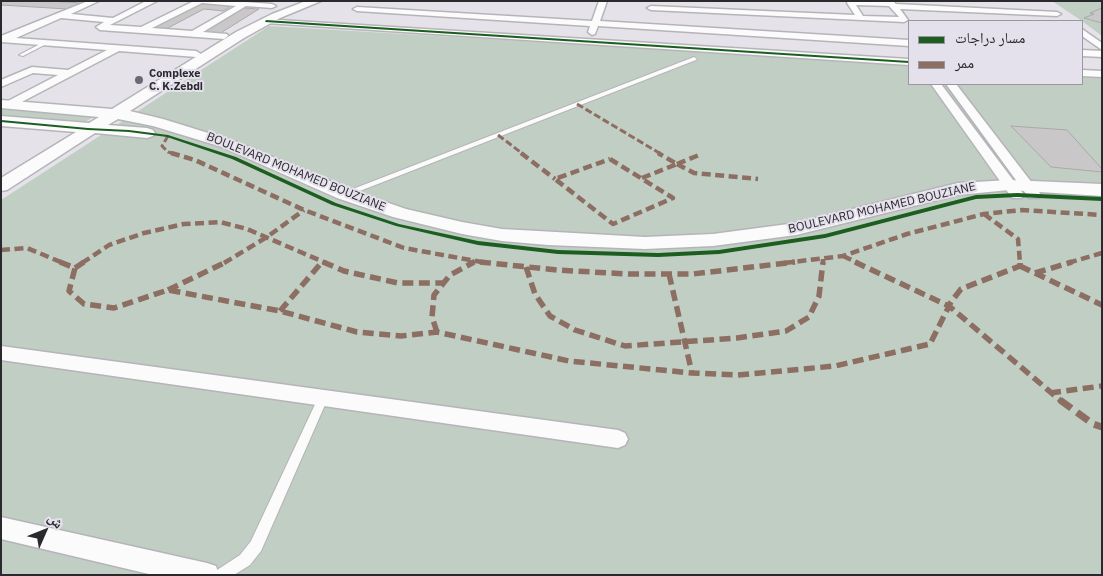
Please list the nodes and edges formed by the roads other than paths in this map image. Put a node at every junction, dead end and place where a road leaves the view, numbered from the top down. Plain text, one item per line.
1 (95, 1) edge
2 (153, 1) edge
3 (201, 1) edge
4 (316, 1) edge
5 (367, 1) edge
6 (602, 1) edge
7 (708, 1) edge
8 (222, 2) edge
9 (247, 3) edge
10 (276, 3) edge
11 (891, 4) edge
12 (685, 5) edge
13 (1045, 6) dead end
14 (651, 8) dead end
15 (357, 9) junction
16 (977, 10) junction
17 (708, 11) junction
18 (497, 13) junction
19 (1057, 14) junction
20 (60, 16) junction
21 (112, 20) junction
22 (988, 20) edge
23 (1065, 20) edge
24 (266, 21) junction
25 (595, 22) junction
26 (335, 25) junction
27 (686, 28) junction
28 (710, 29) junction
29 (868, 29) junction
30 (139, 31) junction
31 (1083, 33) edge
32 (192, 34) junction
33 (481, 35) junction
34 (224, 36) junction
35 (2, 40) edge
36 (589, 42) junction
37 (46, 43) junction
38 (908, 43) edge
39 (1102, 47) edge
40 (118, 48) junction
41 (686, 48) junction
42 (712, 49) junction
43 (1083, 53) edge
44 (196, 54) junction
45 (1102, 54) edge
46 (20, 55) dead end
47 (694, 60) dead end
48 (881, 60) junction
49 (896, 61) junction
50 (908, 62) edge
51 (1083, 73) edge
52 (69, 74) junction
53 (1102, 74) edge
54 (1, 84) edge
55 (937, 85) edge
56 (952, 85) edge
57 (6, 104) edge
58 (106, 113) junction
59 (958, 114) junction
60 (974, 114) junction
61 (1, 121) edge
62 (82, 129) junction
63 (1, 171) edge
64 (1, 186) edge
65 (1022, 190) junction
66 (1102, 190) edge
67 (344, 194) junction
68 (1102, 199) edge
69 (1, 353) edge
70 (323, 398) junction
71 (618, 438) dead end
72 (1, 528) edge
73 (207, 575) edge
74 (222, 575) edge

1 - 20 street
2 - 21 street
3 - 8 street
3 - 30 street
4 - 24 street
5 - 15 street
6 - 25 street
7 - 17 street
8 - 9 street
9 - 10 street
9 - 32 street
10 - 34 street
11 - 16 street
11 - 29 street
11 - 29 street
12 - 14 street
12 - 17 street
12 - 27 street
13 - 19 street
15 - 18 street
15 - 26 street
16 - 19 street
16 - 22 street
17 - 28 street
17 - 29 street
18 - 25 street
18 - 33 street
19 - 23 street
20 - 21 street
20 - 35 street
21 - 30 street
24 - 26 street
24 - 58 street
25 - 27 street
25 - 36 street
26 - 33 street
27 - 28 street
27 - 41 street
28 - 29 street
28 - 42 street
29 - 38 street
29 - 48 street
29 - 49 street
30 - 32 street
31 - 39 street
32 - 34 street
33 - 36 street
34 - 44 street
35 - 37 street
36 - 41 street
37 - 40 street
37 - 46 lane
40 - 44 street
40 - 52 street
41 - 42 street
42 - 48 street
43 - 45 street
44 - 58 street
47 - 67 lane
48 - 49 street
49 - 50 street
51 - 53 street
52 - 54 street
52 - 57 street
55 - 59 street
56 - 60 street
57 - 58 street, BOULEVARD MOHAMED BOUZIANE
58 - 62 street
58 - 67 street, BOULEVARD MOHAMED BOUZIANE
59 - 60 street
59 - 65 street
60 - 65 street
61 - 62 street, BOULEVARD MOHAMED BOUZIANE
62 - 63 street
62 - 64 street
62 - 65 street, BOULEVARD MOHAMED BOUZIANE
65 - 66 street, BOULEVARD MOHAMED BOUZIANE
65 - 67 street, BOULEVARD MOHAMED BOUZIANE
65 - 68 street, BOULEVARD MOHAMED BOUZIANE
69 - 70 street
70 - 71 street
70 - 74 lane
72 - 73 street

